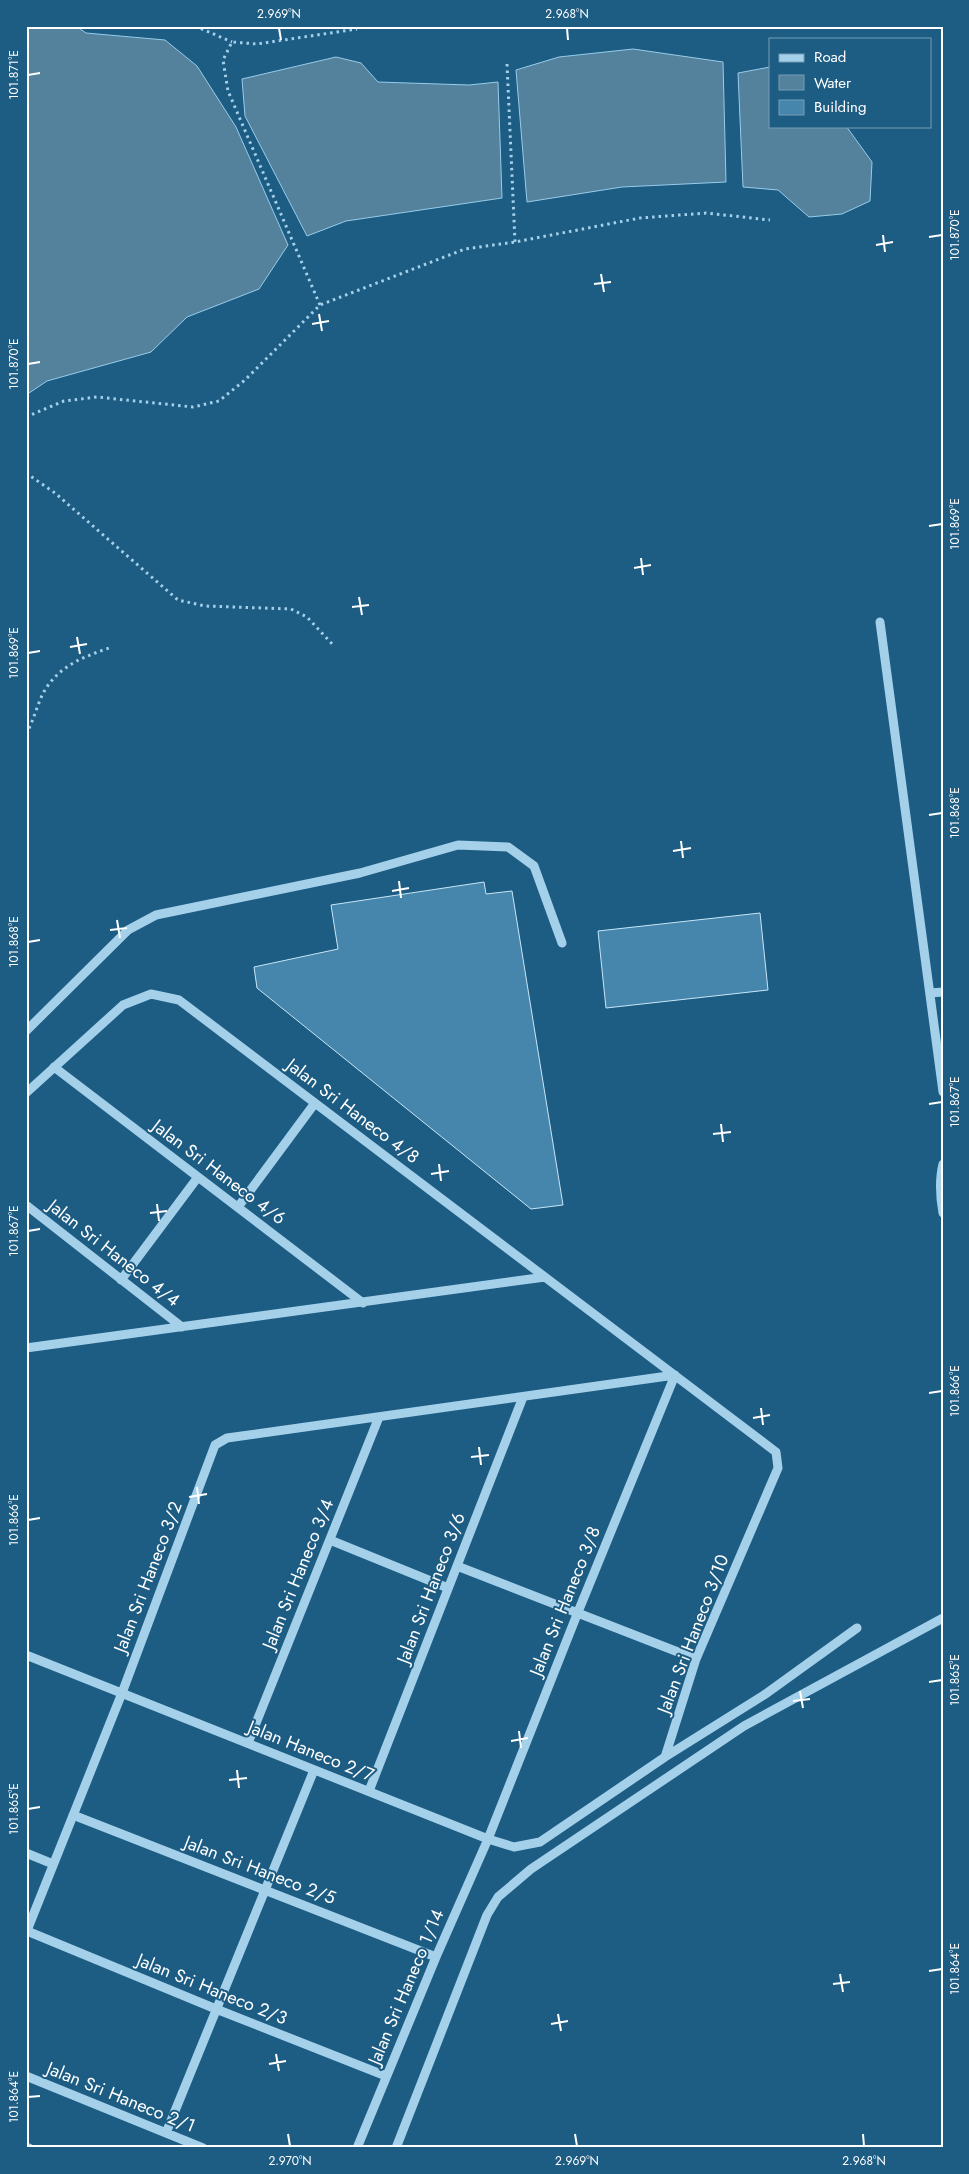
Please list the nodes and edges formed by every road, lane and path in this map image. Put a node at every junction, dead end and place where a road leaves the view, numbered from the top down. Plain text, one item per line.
1 (195, 26) edge
2 (357, 29) dead end
3 (232, 42) junction
4 (507, 64) dead end
5 (770, 220) dead end
6 (515, 242) junction
7 (320, 305) junction
8 (26, 417) edge
9 (26, 473) edge
10 (880, 622) dead end
11 (334, 646) dead end
12 (109, 648) dead end
13 (26, 734) edge
14 (562, 943) dead end
15 (943, 992) edge
16 (930, 993) junction
17 (26, 1031) edge
18 (54, 1067) junction
19 (943, 1092) edge
20 (26, 1093) edge
21 (315, 1103) junction
22 (943, 1164) edge
23 (198, 1177) junction
24 (26, 1205) edge
25 (238, 1207) junction
26 (943, 1213) edge
27 (545, 1277) junction
28 (121, 1280) junction
29 (363, 1302) junction
30 (182, 1327) junction
31 (26, 1348) edge
32 (675, 1375) junction
33 (523, 1397) junction
34 (379, 1417) junction
35 (330, 1540) junction
36 (457, 1566) junction
37 (448, 1588) junction
38 (578, 1612) junction
39 (943, 1618) edge
40 (857, 1628) dead end
41 (26, 1655) edge
42 (696, 1659) junction
43 (122, 1693) junction
44 (248, 1743) junction
45 (665, 1757) junction
46 (314, 1770) junction
47 (369, 1791) junction
48 (73, 1815) junction
49 (488, 1839) junction
50 (26, 1853) edge
51 (53, 1864) junction
52 (266, 1890) junction
53 (27, 1932) edge
54 (436, 1957) junction
55 (216, 2009) junction
56 (26, 2076) edge
57 (386, 2076) junction
58 (166, 2133) junction
59 (203, 2148) edge
60 (357, 2148) edge
61 (396, 2148) edge

1 - 3 path
2 - 3 path
3 - 7 path
4 - 6 path
5 - 6 path
6 - 7 path
7 - 8 path
9 - 11 path
10 - 16 street
12 - 13 path
14 - 17 street
15 - 16 street
16 - 19 street
18 - 20 street
18 - 21 street, Jalan Sri Haneco 4/8
18 - 23 street, Jalan Sri Haneco 4/6
21 - 25 street
21 - 27 street, Jalan Sri Haneco 4/8
22 - 26 street
23 - 25 street, Jalan Sri Haneco 4/6
23 - 28 street
24 - 28 street, Jalan Sri Haneco 4/4
25 - 29 street, Jalan Sri Haneco 4/6
27 - 29 street
27 - 32 street, Jalan Sri Haneco 4/8
28 - 30 street, Jalan Sri Haneco 4/4
29 - 30 street
30 - 31 street
32 - 33 street
32 - 38 street, Jalan Sri Haneco 3/8
32 - 42 street, Jalan Sri Haneco 3/10
33 - 34 street
33 - 36 street, Jalan Sri Haneco 3/6
34 - 35 street, Jalan Sri Haneco 3/4
34 - 43 street, Jalan Sri Haneco 3/2
35 - 37 street
35 - 44 street, Jalan Sri Haneco 3/4
36 - 37 street, Jalan Sri Haneco 3/6
36 - 38 street
37 - 47 street, Jalan Sri Haneco 3/6
38 - 42 street
38 - 49 street, Jalan Sri Haneco 3/8
39 - 61 street
40 - 45 street
41 - 43 street, Jalan Haneco 2/7
42 - 45 street, Jalan Sri Haneco 3/10
43 - 44 street, Jalan Haneco 2/7
43 - 48 street, Jalan Sri Haneco 3/2
44 - 46 street, Jalan Haneco 2/7
45 - 49 street
46 - 47 street, Jalan Haneco 2/7
46 - 52 street
47 - 49 street, Jalan Haneco 2/7
48 - 51 street, Jalan Sri Haneco 3/2
48 - 52 street, Jalan Sri Haneco 2/5
49 - 54 street, Jalan Sri Haneco 1/14
50 - 51 street
51 - 53 street, Jalan Sri Haneco 3/2
52 - 54 street, Jalan Sri Haneco 2/5
52 - 55 street
53 - 55 street, Jalan Sri Haneco 2/3
54 - 57 street, Jalan Sri Haneco 1/14
55 - 57 street, Jalan Sri Haneco 2/3
55 - 58 street
56 - 58 street, Jalan Sri Haneco 2/1
57 - 60 street, Jalan Sri Haneco 1/14
58 - 59 street, Jalan Sri Haneco 2/1

